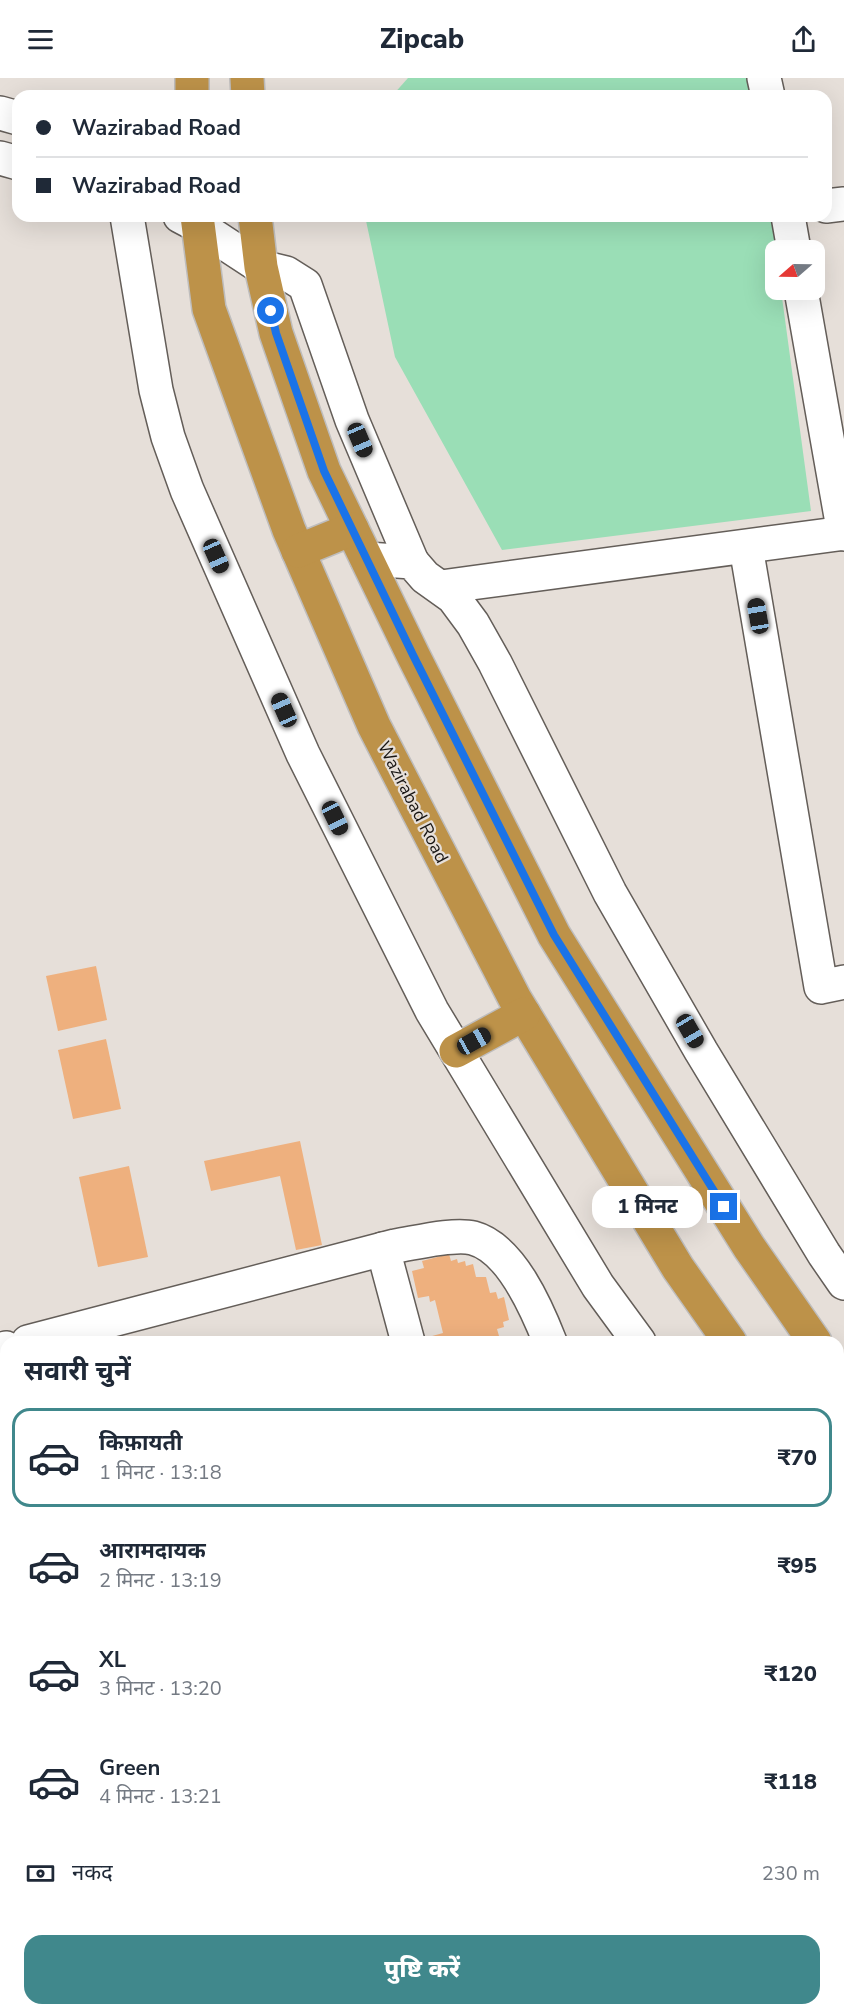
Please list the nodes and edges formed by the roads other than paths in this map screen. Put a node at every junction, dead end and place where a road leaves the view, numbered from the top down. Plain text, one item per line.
1 (127, 222) edge
2 (193, 222) edge
3 (196, 222) edge
4 (256, 222) edge
5 (789, 222) edge
6 (792, 240) edge
7 (261, 267) junction
8 (803, 300) edge
9 (352, 529) junction
10 (844, 534) edge
11 (746, 547) junction
12 (298, 551) junction
13 (367, 559) junction
14 (412, 562) junction
15 (441, 587) junction
16 (844, 982) edge
17 (524, 1014) junction
18 (456, 1051) junction
19 (382, 1249) junction
20 (844, 1283) edge
21 (138, 1328) edge
22 (75, 1336) edge
23 (406, 1336) edge
24 (548, 1336) edge
25 (635, 1336) edge
26 (726, 1336) edge
27 (811, 1336) edge

1 - 18 street
2 - 12 highway, Wazirabad Road
3 - 7 street
4 - 7 highway
5 - 6 street
7 - 9 highway
7 - 14 street
8 - 10 street
9 - 12 highway
9 - 13 highway
10 - 11 street
11 - 15 street
11 - 16 street
12 - 17 highway, Wazirabad Road
13 - 14 street
13 - 27 highway
14 - 15 street
15 - 20 street
17 - 18 highway
17 - 26 highway, Wazirabad Road
18 - 25 street
19 - 21 street
19 - 23 street
19 - 24 street
21 - 22 street

